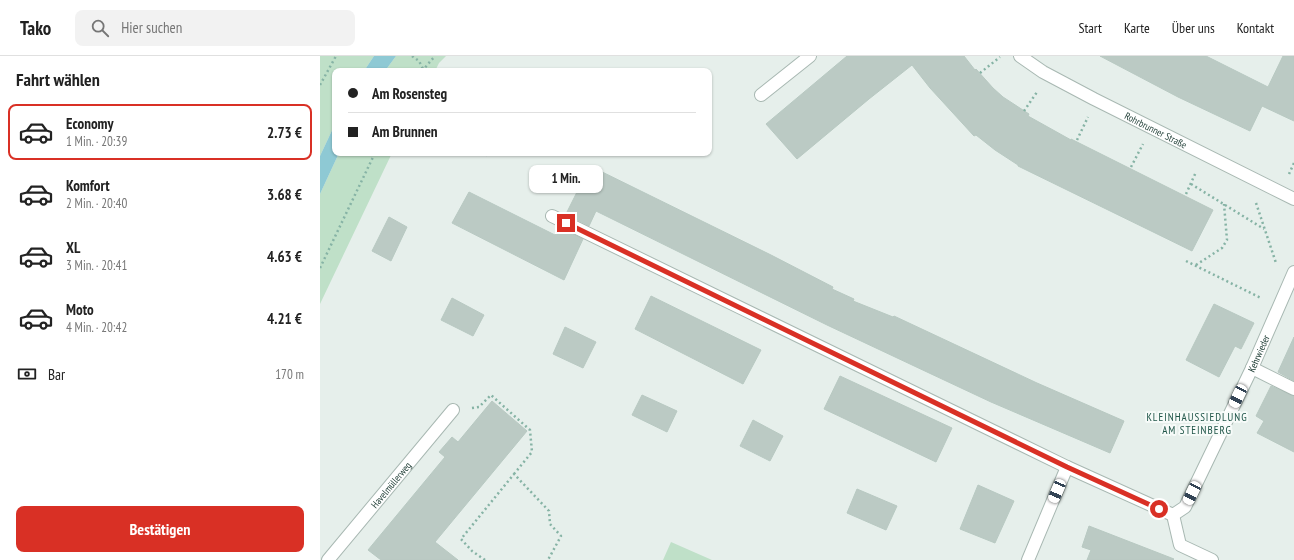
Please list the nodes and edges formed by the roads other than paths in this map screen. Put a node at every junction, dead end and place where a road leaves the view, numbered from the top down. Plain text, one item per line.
1 (810, 56) edge
2 (1020, 56) edge
3 (761, 94) dead end
4 (1294, 199) edge
5 (552, 216) dead end
6 (1294, 272) edge
7 (1252, 368) junction
8 (1294, 388) edge
9 (453, 410) road end
10 (1067, 467) junction
11 (1173, 516) junction
12 (328, 560) edge
13 (1028, 560) edge
14 (1212, 560) edge

1 - 3 street
2 - 4 street, Rohrbrunner Straße
5 - 10 street
6 - 7 street, Kehrwieder
7 - 8 street
7 - 11 street, Kehrwieder
9 - 12 street, Havelmüllerweg
10 - 11 street
10 - 13 street
11 - 14 street

